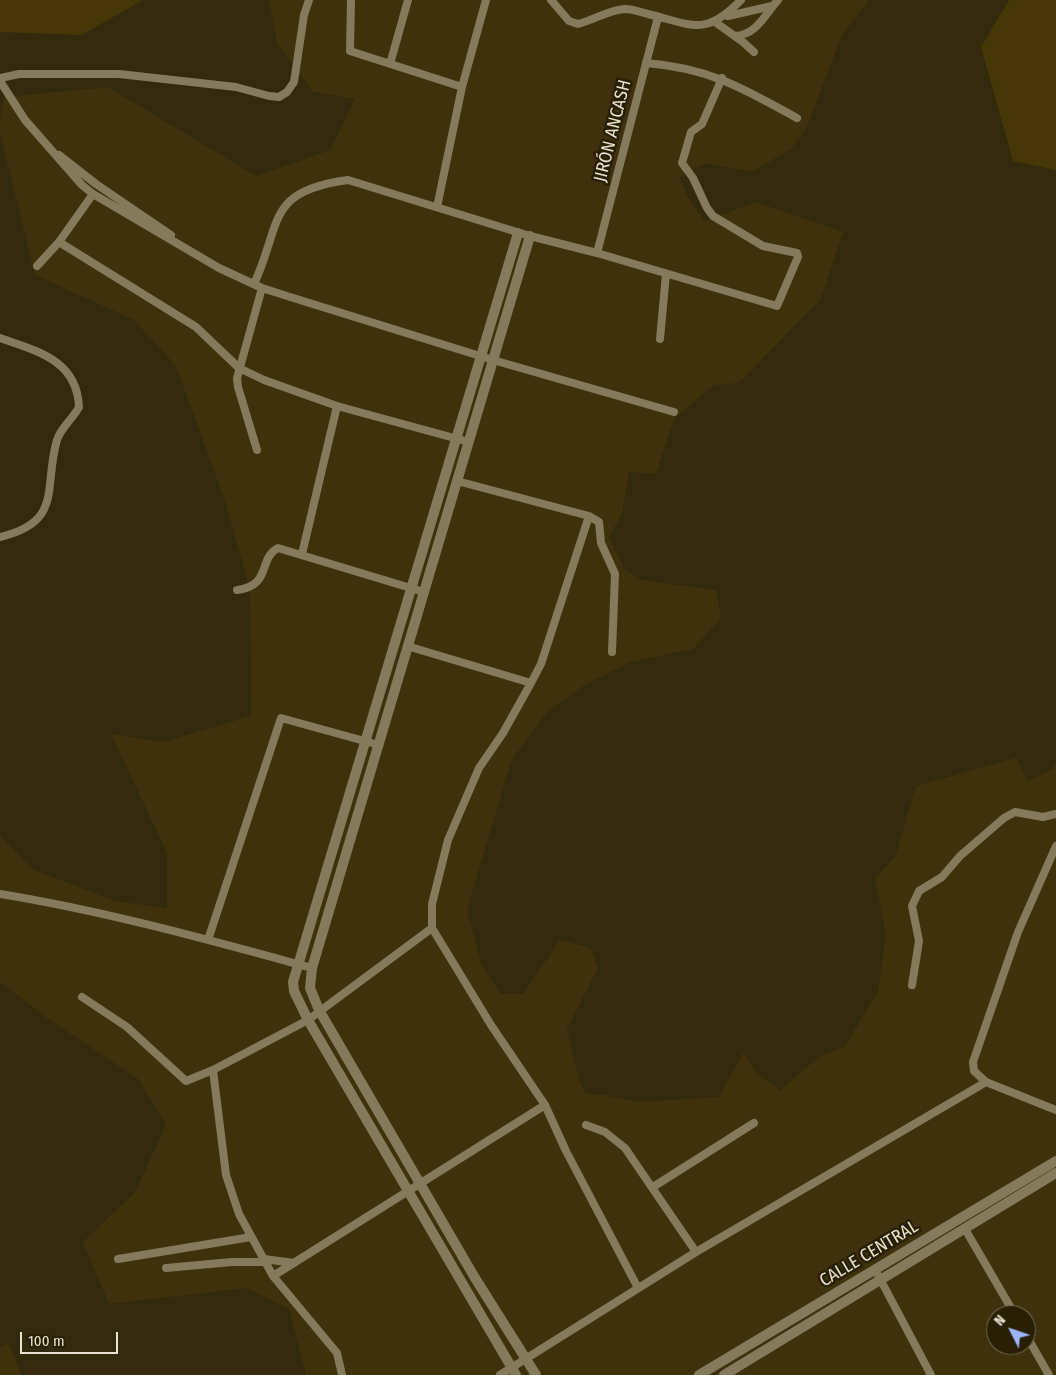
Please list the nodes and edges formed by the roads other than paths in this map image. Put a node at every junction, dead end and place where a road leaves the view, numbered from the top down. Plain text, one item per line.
1 (309, 0) edge
2 (351, 0) edge
3 (408, 0) edge
4 (486, 0) edge
5 (552, 0) edge
6 (741, 0) edge
7 (778, 0) edge
8 (772, 6) junction
9 (658, 17) junction
10 (719, 20) junction
11 (735, 36) junction
12 (754, 52) dead end
13 (646, 62) junction
14 (390, 64) junction
15 (722, 78) junction
16 (0, 79) edge
17 (462, 87) junction
18 (796, 118) dead end
19 (49, 148) junction
20 (93, 194) junction
21 (437, 207) junction
22 (518, 233) junction
23 (530, 236) junction
24 (59, 242) junction
25 (597, 253) junction
26 (203, 259) junction
27 (37, 266) dead end
28 (666, 274) junction
29 (258, 286) junction
30 (0, 338) edge
31 (660, 339) dead end
32 (481, 356) junction
33 (493, 360) junction
34 (239, 368) junction
35 (337, 406) junction
36 (674, 412) dead end
37 (457, 438) junction
38 (469, 442) junction
39 (256, 450) dead end
40 (457, 482) junction
41 (589, 516) junction
42 (0, 537) edge
43 (302, 554) junction
44 (411, 588) junction
45 (237, 590) dead end
46 (424, 592) junction
47 (407, 646) junction
48 (612, 652) dead end
49 (531, 682) junction
50 (366, 742) junction
51 (379, 745) junction
52 (1056, 814) edge
53 (1056, 846) edge
54 (0, 894) edge
55 (432, 928) junction
56 (208, 940) junction
57 (299, 964) junction
58 (312, 968) junction
59 (912, 984) dead end
60 (82, 997) dead end
61 (319, 1010) junction
62 (308, 1020) junction
63 (213, 1070) junction
64 (986, 1082) junction
65 (545, 1105) junction
66 (1056, 1110) edge
67 (754, 1123) dead end
68 (586, 1126) dead end
69 (1056, 1161) edge
70 (1056, 1173) edge
71 (419, 1184) junction
72 (653, 1187) junction
73 (409, 1191) junction
74 (965, 1229) junction
75 (252, 1237) junction
76 (696, 1252) junction
77 (118, 1259) dead end
78 (264, 1261) junction
79 (294, 1263) junction
80 (166, 1268) dead end
81 (875, 1269) junction
82 (273, 1276) junction
83 (881, 1281) junction
84 (638, 1288) junction
85 (1009, 1305) edge
86 (1036, 1352) edge
87 (527, 1360) junction
88 (514, 1372) edge
89 (928, 1374) edge
90 (342, 1375) edge
91 (500, 1375) edge
92 (536, 1375) edge
93 (699, 1375) edge
94 (724, 1375) edge
95 (1049, 1375) edge

1 - 16 street
2 - 14 street
3 - 14 street
4 - 17 street
5 - 9 street
6 - 10 street
7 - 8 street
8 - 10 street
8 - 11 street
9 - 10 street
9 - 13 street, JIRÓN ANCASH
10 - 11 street
11 - 12 street
13 - 15 street
13 - 25 street, JIRÓN ANCASH
14 - 17 street
15 - 18 street
15 - 28 street
16 - 19 street
17 - 21 street
19 - 20 street
19 - 26 street
20 - 24 street
20 - 26 street
21 - 22 street
21 - 29 street
22 - 23 street
22 - 32 street
23 - 25 street
23 - 33 street
24 - 27 street
24 - 34 street
25 - 28 street
26 - 29 street
28 - 31 street
29 - 32 street
29 - 34 street
30 - 42 street
32 - 33 street
32 - 37 street
33 - 36 street
33 - 38 street
34 - 35 street
34 - 39 street
35 - 37 street
35 - 43 street
37 - 38 street
37 - 44 street
38 - 40 street
40 - 41 street
40 - 46 street
41 - 48 street
41 - 49 street
43 - 44 street
43 - 45 street
44 - 46 street
44 - 50 street
46 - 47 street
47 - 49 street
47 - 51 street
49 - 55 street
50 - 51 street
50 - 56 street
50 - 57 street
51 - 58 street
52 - 59 street
53 - 64 street
54 - 56 street
55 - 61 street
55 - 65 street
56 - 57 street
57 - 58 street
57 - 62 street
58 - 61 street
60 - 63 street
61 - 62 street
61 - 71 street
62 - 63 street
62 - 73 street
63 - 75 street
64 - 66 street
64 - 76 street
65 - 71 street
65 - 84 street
67 - 72 street
68 - 72 street
69 - 81 street, CALLE CENTRAL
70 - 74 street, CALLE CENTRAL
71 - 73 street
71 - 87 street
72 - 76 street
73 - 79 street
73 - 88 street
74 - 83 street, CALLE CENTRAL
74 - 85 street
75 - 77 street
75 - 78 street
76 - 84 street
78 - 79 street
78 - 80 street
78 - 82 street
79 - 82 street
81 - 83 street
81 - 93 street, CALLE CENTRAL
82 - 90 street
83 - 89 street
83 - 94 street, CALLE CENTRAL
84 - 87 street
86 - 95 street
87 - 88 street
87 - 92 street
88 - 91 street

